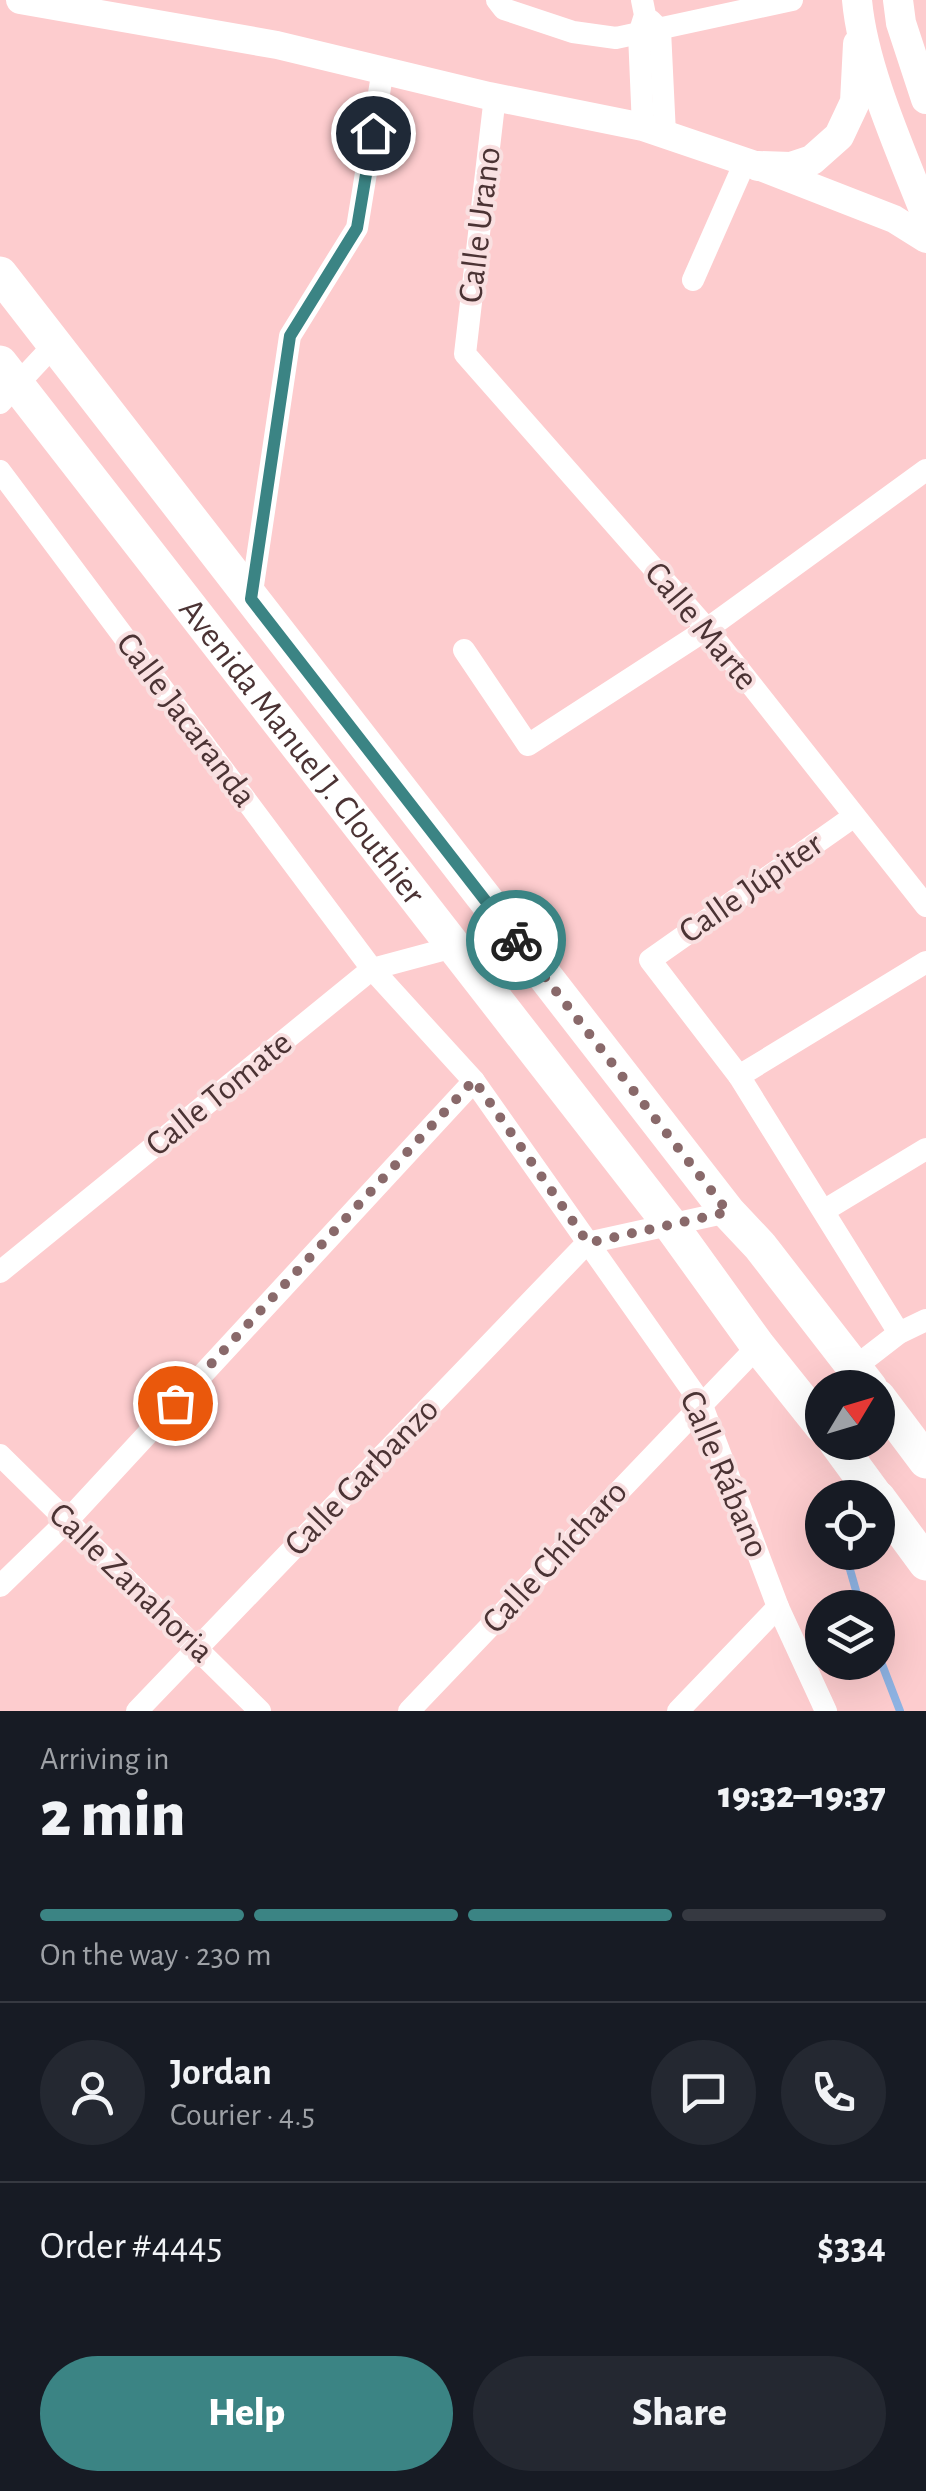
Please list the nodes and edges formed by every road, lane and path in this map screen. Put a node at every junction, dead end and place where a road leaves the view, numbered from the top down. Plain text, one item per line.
1 (20, 0) edge
2 (497, 0) edge
3 (898, 0) edge
4 (792, 1) edge
5 (858, 10) edge
6 (647, 20) edge
7 (396, 73) junction
8 (492, 96) junction
9 (926, 99) edge
10 (654, 131) junction
11 (752, 164) junction
12 (925, 208) edge
13 (894, 219) junction
14 (926, 239) edge
15 (0, 274) edge
16 (693, 280) dead end
17 (54, 345) junction
18 (465, 354) joint
19 (6, 384) edge
20 (926, 470) edge
21 (0, 471) edge
22 (251, 599) junction
23 (708, 629) junction
24 (464, 650) dead end
25 (853, 816) junction
26 (926, 906) edge
27 (454, 946) junction
28 (926, 962) edge
29 (372, 970) junction
30 (739, 1076) junction
31 (474, 1080) junction
32 (926, 1149) edge
33 (825, 1210) junction
34 (728, 1212) junction
35 (670, 1224) junction
36 (588, 1243) junction
37 (0, 1272) edge
38 (926, 1320) edge
39 (899, 1333) junction
40 (758, 1346) junction
41 (857, 1370) edge
42 (869, 1370) edge
43 (701, 1402) junction
44 (805, 1404) edge
45 (895, 1419) edge
46 (0, 1456) edge
47 (848, 1460) edge
48 (926, 1460) edge
49 (863, 1480) edge
50 (66, 1520) junction
51 (895, 1522) edge
52 (926, 1563) edge
53 (0, 1586) edge
54 (778, 1607) junction
55 (198, 1647) junction
56 (137, 1711) edge
57 (260, 1711) edge
58 (409, 1711) edge
59 (678, 1711) edge
60 (826, 1711) edge

1 - 7 street
2 - 6 street
3 - 9 main road
4 - 6 street
5 - 11 main road
5 - 12 main road
6 - 10 street
7 - 8 street
7 - 22 street
8 - 10 street
8 - 18 street, Calle Urano
10 - 11 street
11 - 13 street
11 - 16 street
12 - 13 street
13 - 14 street
15 - 17 main road, Avenida Manuel J. Clouthier
17 - 19 street
17 - 22 main road, Avenida Manuel J. Clouthier
18 - 23 street, Calle Marte
19 - 27 main road, Avenida Manuel J. Clouthier
20 - 23 street
21 - 29 street, Calle Jacaranda
22 - 34 main road, Avenida Manuel J. Clouthier
23 - 24 street
23 - 25 street, Calle Marte
25 - 26 street, Calle Marte
25 - 30 street, Calle Júpiter
27 - 29 street, Calle Tomate
27 - 35 main road, Avenida Manuel J. Clouthier
28 - 30 street
29 - 31 street, Calle Rábano
29 - 37 street, Calle Tomate
30 - 33 street
31 - 36 street, Calle Rábano
31 - 50 street
32 - 33 street
33 - 39 street
34 - 35 street
34 - 41 main road, Avenida Manuel J. Clouthier
35 - 36 street
35 - 40 main road, Avenida Manuel J. Clouthier
36 - 43 street, Calle Rábano
36 - 55 street, Calle Garbanzo
38 - 39 street
39 - 42 street
40 - 43 street, Calle Chícharo
40 - 44 main road, Avenida Manuel J. Clouthier
43 - 54 street, Calle Rábano
43 - 58 street, Calle Chícharo
45 - 48 main road
46 - 50 street, Calle Zanahoria
47 - 49 main road, Avenida Manuel J. Clouthier
50 - 53 street
50 - 55 street, Calle Zanahoria
51 - 52 main road, Avenida Manuel J. Clouthier
54 - 59 street
54 - 60 street, Calle Rábano
55 - 56 street, Calle Garbanzo
55 - 57 street, Calle Zanahoria

